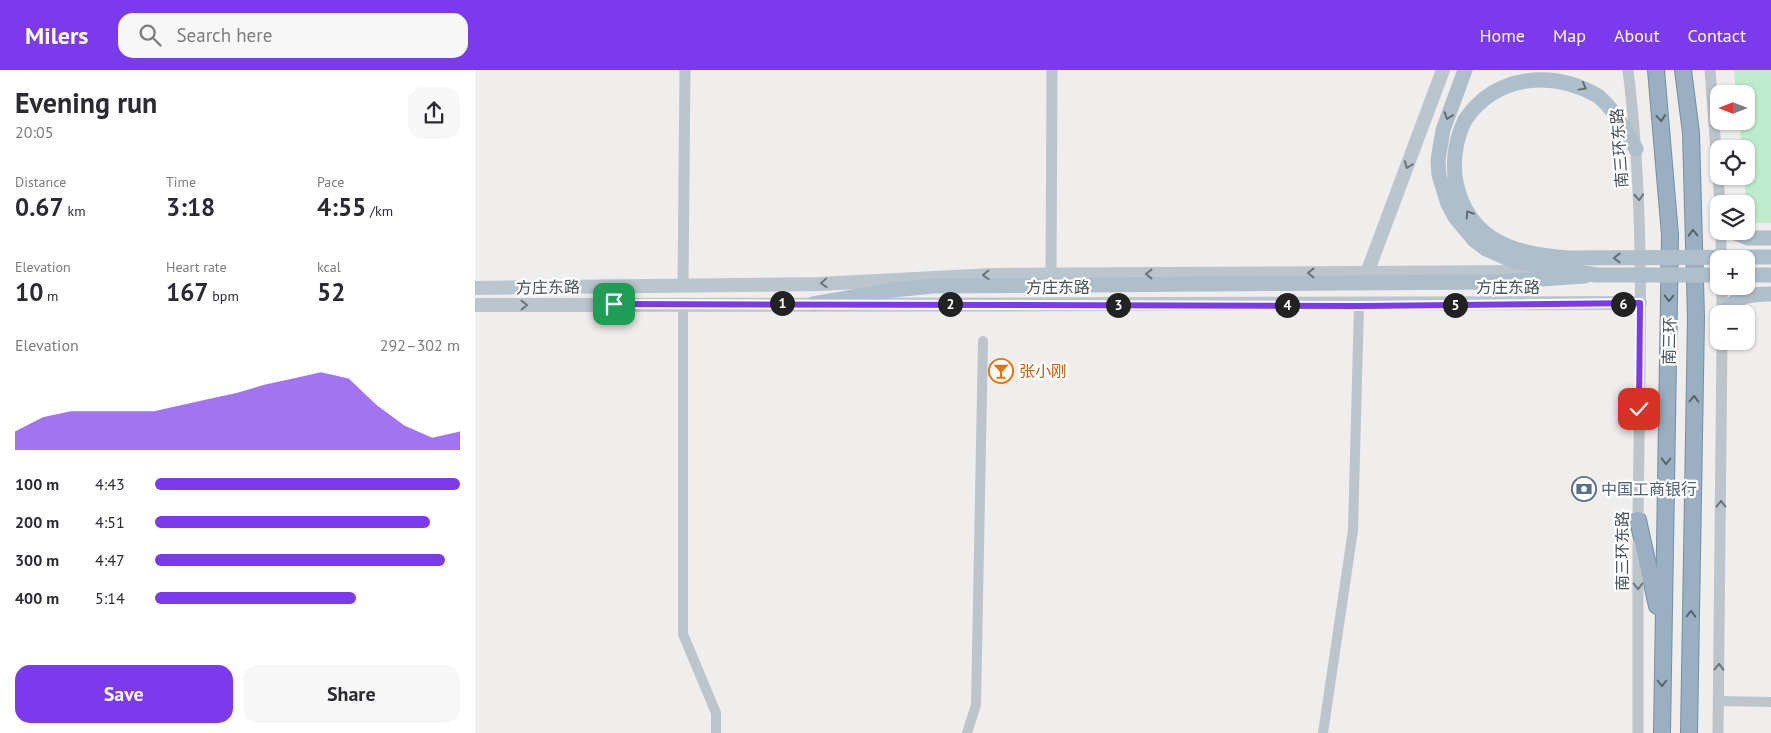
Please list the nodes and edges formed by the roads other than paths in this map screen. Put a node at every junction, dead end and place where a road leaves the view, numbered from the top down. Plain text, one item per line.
1 (685, 70) edge
2 (1052, 70) edge
3 (1443, 70) edge
4 (1465, 70) edge
5 (1628, 70) edge
6 (1656, 70) edge
7 (1683, 70) edge
8 (1694, 70) edge
9 (1710, 70) edge
10 (1691, 133) junction
11 (1636, 149) junction
12 (1719, 195) edge
13 (1755, 238) edge
14 (1771, 238) edge
15 (1771, 257) edge
16 (1367, 272) junction
17 (1640, 272) junction
18 (1051, 274) junction
19 (1596, 275) junction
20 (1710, 275) edge
21 (1755, 275) edge
22 (1771, 275) edge
23 (683, 285) junction
24 (475, 288) edge
25 (1771, 294) edge
26 (683, 303) junction
27 (1640, 303) junction
28 (813, 304) junction
29 (475, 305) edge
30 (1732, 305) edge
31 (1359, 306) junction
32 (983, 341) dead end
33 (1722, 350) edge
34 (1638, 520) junction
35 (1663, 634) junction
36 (1719, 701) junction
37 (1771, 702) edge
38 (716, 733) edge
39 (967, 733) edge
40 (1323, 733) edge
41 (1638, 733) edge
42 (1662, 733) edge
43 (1689, 733) edge
44 (1719, 733) edge

1 - 23 street
2 - 18 street
3 -> 16 main road
4 -> 19 main road, bridge
5 - 11 street, 南三环东路
6 -> 35 highway, 南三环
7 - 10 highway, 南三环
8 - 10 highway
9 - 12 street
43 -> 10 highway, 南三环
15 -> 11 main road, bridge
11 -> 17 street, 南三环东路
13 - 14 main road
16 - 17 main road
16 -> 18 main road
17 - 27 street, 南三环东路
18 -> 23 main road
19 - 20 main road, bridge
19 - 28 main road, bridge
21 - 22 main road
23 - 24 main road
23 - 26 main road
25 - 30 main road
26 - 28 main road, 方庄东路
29 -> 26 main road, 方庄东路
26 - 38 street
27 - 31 main road, 方庄东路
27 - 34 street, 南三环东路
28 - 31 main road, 方庄东路
31 - 40 street
32 - 39 street
36 -> 33 street
34 - 35 highway
34 -> 41 street, 南三环东路
35 -> 42 highway, 南三环
36 - 37 street
36 - 44 street

